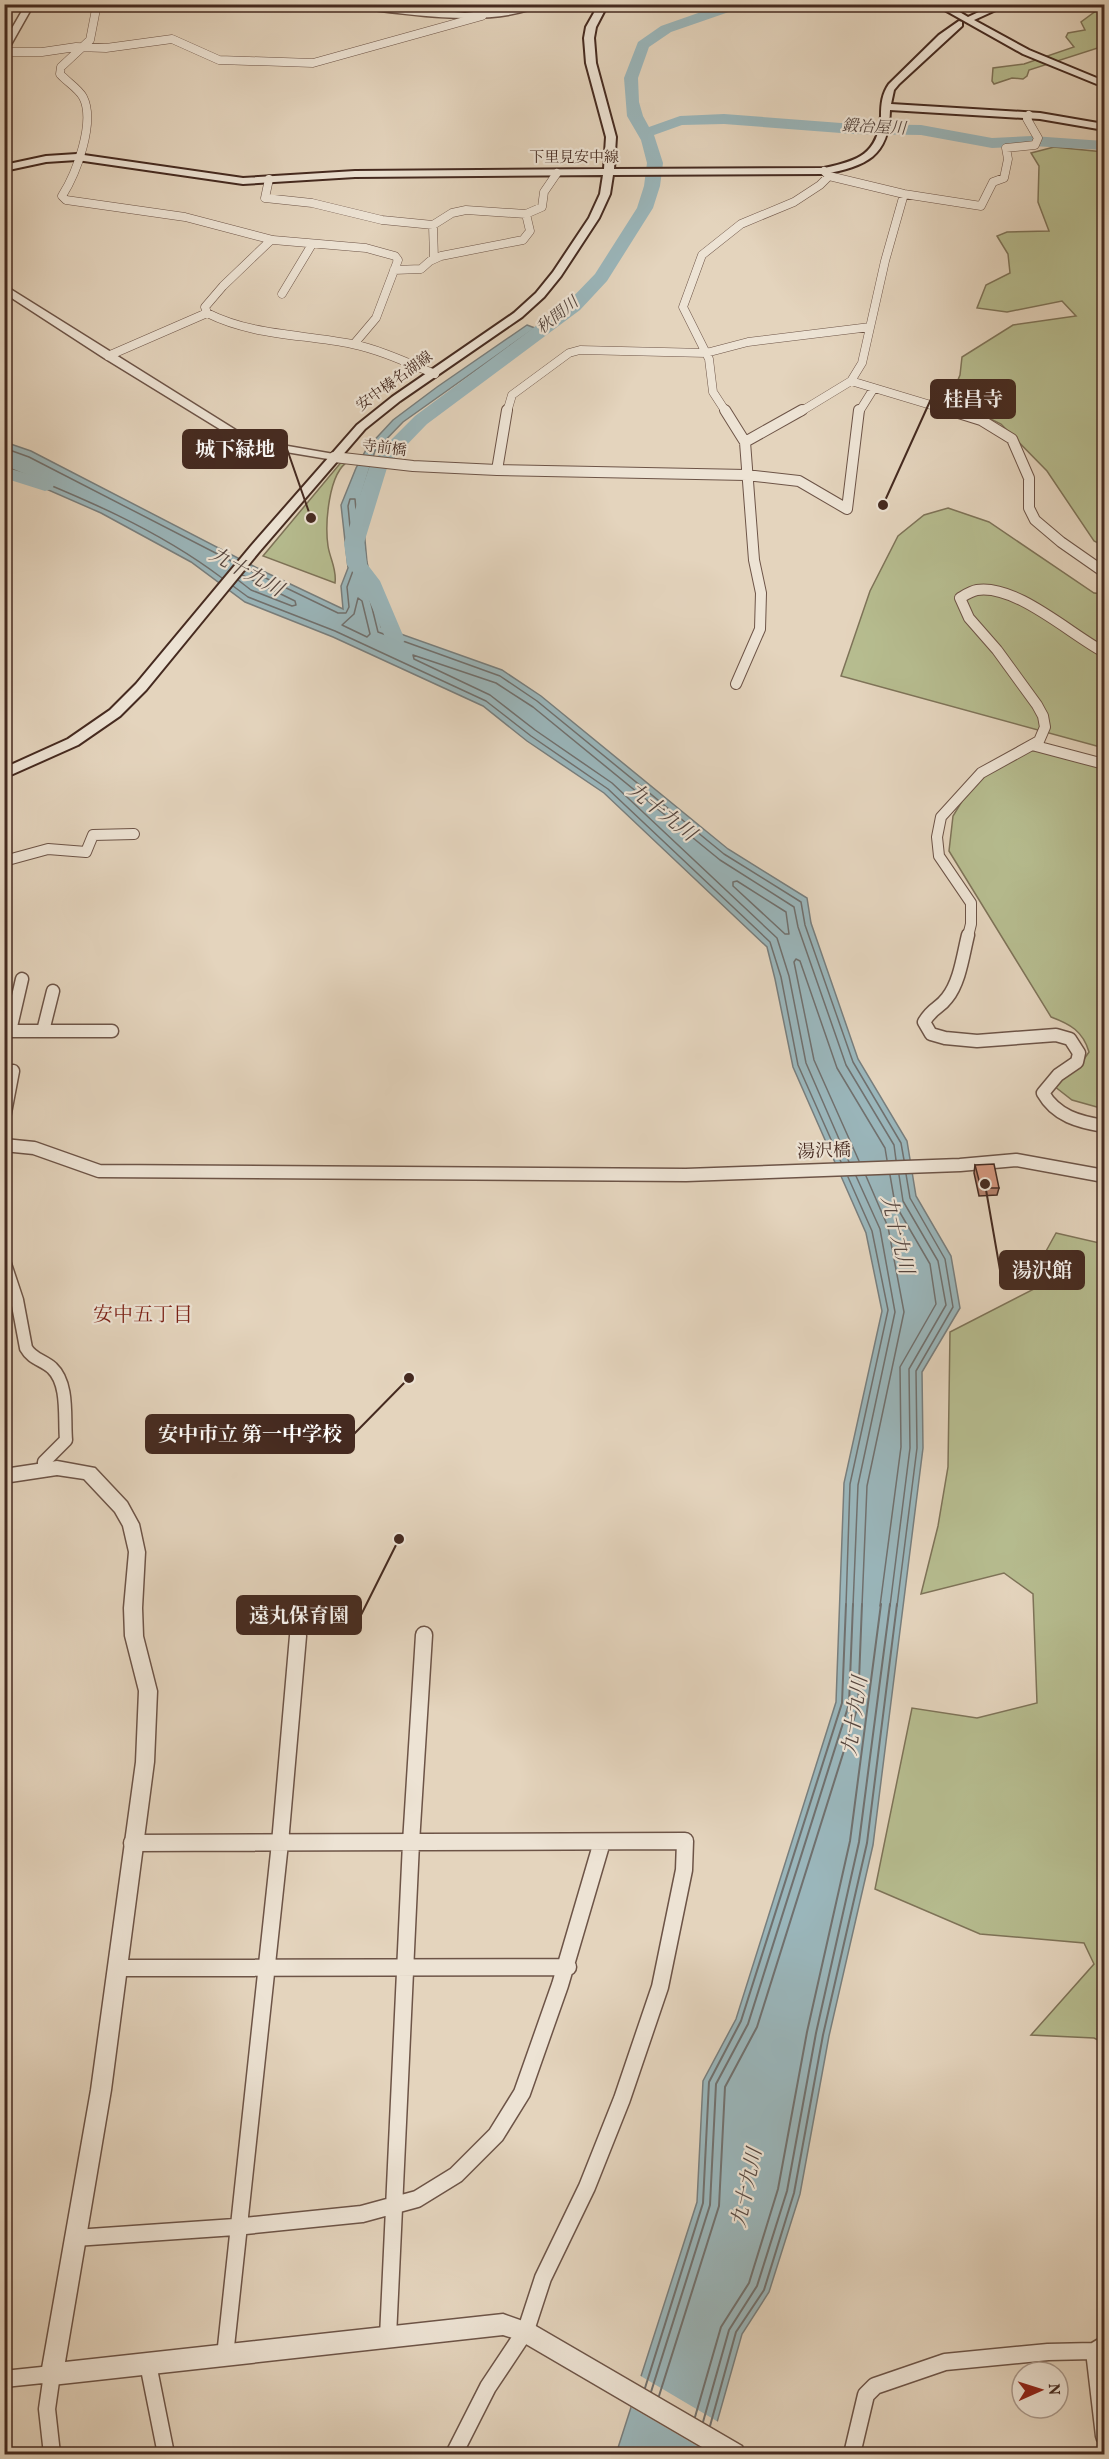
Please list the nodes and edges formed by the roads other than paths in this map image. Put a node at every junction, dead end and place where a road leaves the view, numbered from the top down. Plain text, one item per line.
1 (30, 4) edge
2 (97, 4) edge
3 (340, 4) edge
4 (539, 4) edge
5 (604, 4) edge
6 (938, 4) edge
7 (1005, 4) edge
8 (482, 16) junction
9 (972, 18) dead end
10 (959, 24) dead end
11 (82, 48) junction
12 (4, 51) edge
13 (1104, 84) edge
14 (886, 107) junction
15 (1029, 115) junction
16 (1104, 127) edge
17 (77, 158) junction
18 (4, 168) edge
19 (557, 173) junction
20 (608, 173) junction
21 (826, 173) junction
22 (269, 179) junction
23 (904, 194) junction
24 (526, 214) junction
25 (434, 225) junction
26 (271, 240) junction
27 (312, 246) junction
28 (434, 259) junction
29 (394, 270) junction
30 (4, 288) edge
31 (282, 294) dead end
32 (207, 313) junction
33 (870, 327) junction
34 (354, 344) junction
35 (706, 353) junction
36 (108, 356) junction
37 (435, 374) junction
38 (851, 381) junction
39 (874, 388) junction
40 (745, 442) junction
41 (334, 457) junction
42 (497, 470) junction
43 (746, 475) junction
44 (1104, 572) edge
45 (1104, 652) edge
46 (735, 684) dead end
47 (1032, 746) junction
48 (1104, 764) edge
49 (4, 774) edge
50 (134, 834) dead end
51 (4, 861) edge
52 (22, 979) dead end
53 (53, 991) dead end
54 (7, 1031) edge
55 (43, 1031) junction
56 (112, 1031) dead end
57 (13, 1071) dead end
58 (4, 1118) edge
59 (1104, 1126) edge
60 (4, 1145) edge
61 (1104, 1176) edge
62 (4, 1261) edge
63 (44, 1470) junction
64 (4, 1476) edge
65 (424, 1635) dead end
66 (298, 1636) dead end
67 (602, 1842) junction
68 (132, 1843) junction
69 (280, 1843) junction
70 (411, 1844) junction
71 (568, 1967) junction
72 (117, 1968) junction
73 (267, 1968) junction
74 (405, 1969) junction
75 (394, 2206) junction
76 (239, 2227) junction
77 (75, 2238) junction
78 (526, 2330) junction
79 (388, 2337) junction
80 (1099, 2348) edge
81 (225, 2356) junction
82 (148, 2364) junction
83 (52, 2374) junction
84 (4, 2379) edge
85 (1104, 2436) edge
86 (51, 2454) edge
87 (166, 2454) edge
88 (454, 2454) edge
89 (734, 2454) edge
90 (852, 2454) edge

1 - 12 street
2 - 11 street
3 - 8 street
4 - 8 street
5 - 20 main road, 安中榛名湖線
6 - 13 main road
7 - 9 main road
8 - 11 street
10 - 14 main road
11 - 12 street
11 - 17 street
14 - 15 main road
14 - 21 main road, 下里見安中線
15 - 16 main road
15 - 23 street
17 - 18 main road, 下里見安中線
17 - 22 main road, 下里見安中線
17 - 26 street
19 - 20 main road, 下里見安中線
19 - 22 main road, 下里見安中線
19 - 24 street
20 - 21 main road, 下里見安中線
20 - 37 main road, 安中榛名湖線
21 - 23 street
21 - 35 street
22 - 25 street
23 - 33 street
24 - 25 street
24 - 28 street
25 - 28 street
26 - 27 street
26 - 32 street
27 - 29 street
27 - 31 street
28 - 29 street
29 - 34 street
30 - 36 street
32 - 34 street
32 - 36 street
33 - 35 street
33 - 38 street
34 - 37 street
35 - 40 street
35 - 42 street
36 - 41 street
37 - 41 main road, 安中榛名湖線
38 - 39 street
38 - 40 street
39 - 43 street, 寺前橋
39 - 44 street
40 - 43 street
41 - 42 street, 寺前橋
41 - 49 main road, 安中榛名湖線
42 - 43 street, 寺前橋
43 - 46 street
45 - 47 street
47 - 48 street
47 - 59 street
50 - 51 street
52 - 54 street
53 - 55 street
54 - 55 street
55 - 56 street
57 - 58 street
60 - 61 street, 湯沢橋
62 - 63 street
63 - 64 street
63 - 68 street
65 - 70 street
66 - 69 street
67 - 70 street
67 - 71 street
67 - 78 street
68 - 69 street
68 - 72 street
69 - 70 street
69 - 73 street
70 - 74 street
71 - 74 street
71 - 75 street
72 - 73 street
72 - 77 street
73 - 74 street
73 - 76 street
74 - 75 street
75 - 76 street
75 - 79 street
76 - 77 street
76 - 81 street
77 - 83 street
78 - 79 street
78 - 88 street
78 - 89 street
79 - 81 street
80 - 85 street
80 - 90 street
81 - 82 street
82 - 83 street
82 - 87 street
83 - 84 street
83 - 86 street

